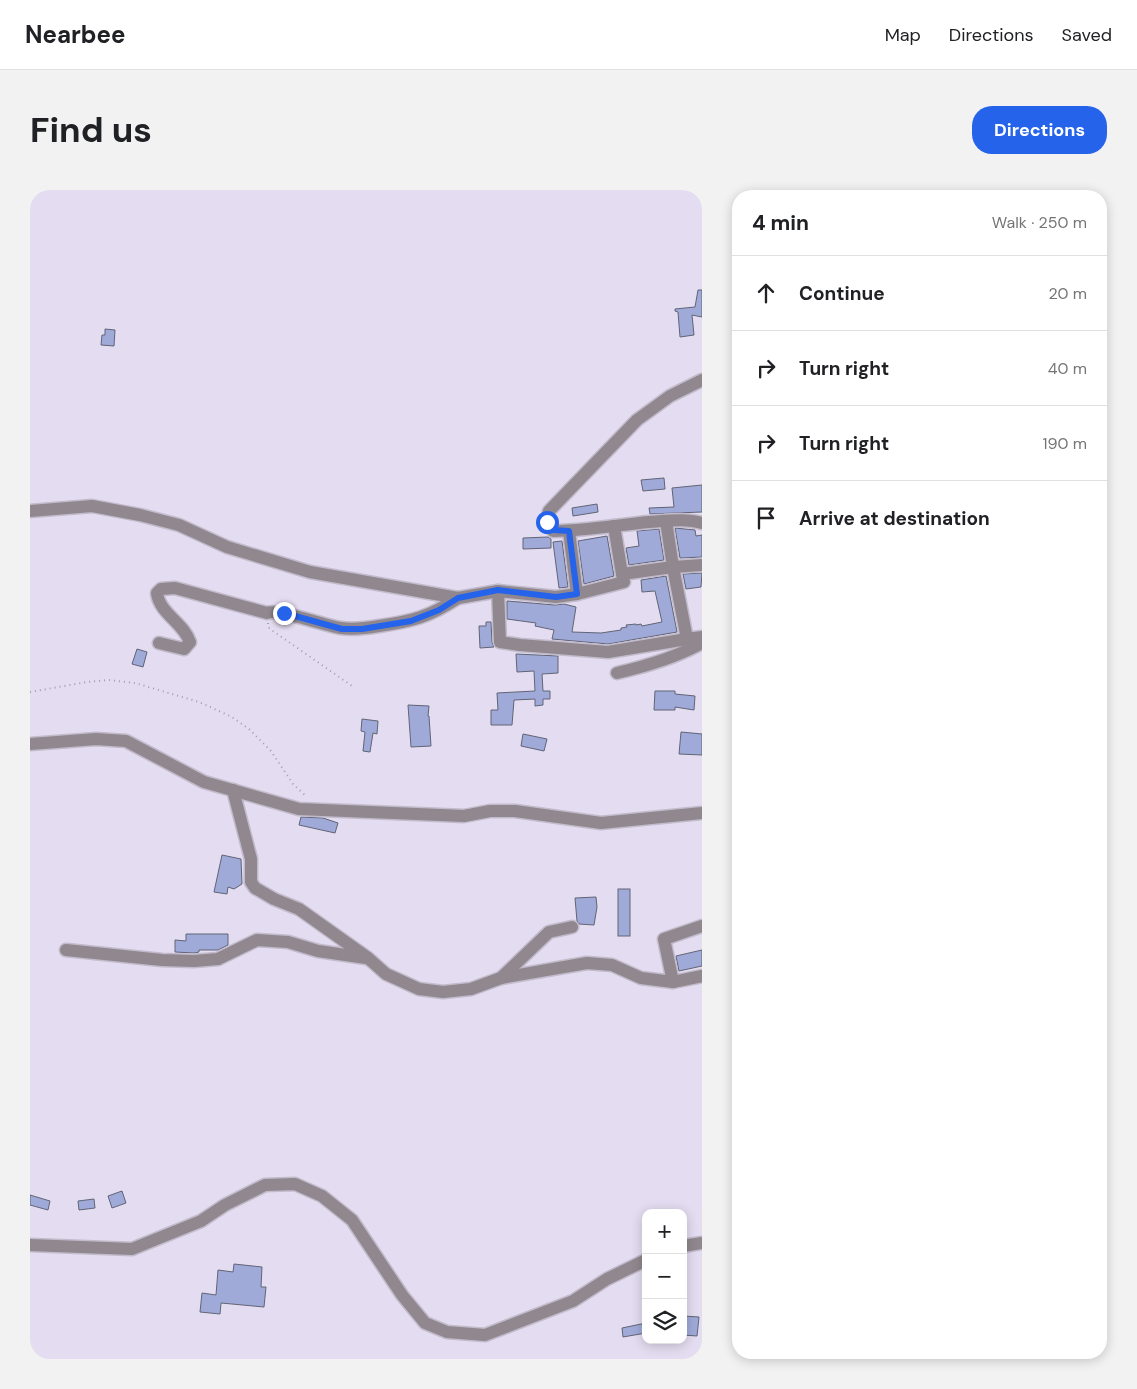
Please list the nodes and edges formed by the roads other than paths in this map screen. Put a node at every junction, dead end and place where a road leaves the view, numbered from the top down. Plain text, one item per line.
1 (702, 380) edge
2 (30, 511) edge
3 (666, 520) junction
4 (702, 523) edge
5 (614, 526) junction
6 (569, 531) junction
7 (702, 565) edge
8 (673, 567) junction
9 (622, 574) junction
10 (498, 590) junction
11 (577, 594) junction
12 (458, 598) junction
13 (702, 637) edge
14 (687, 638) junction
15 (159, 643) dead end
16 (702, 643) edge
17 (617, 673) dead end
18 (30, 744) edge
19 (233, 790) junction
20 (702, 813) edge
21 (702, 926) edge
22 (572, 927) dead end
23 (66, 950) dead end
24 (368, 958) junction
25 (702, 976) edge
26 (501, 978) junction
27 (673, 982) junction
28 (702, 1243) edge
29 (30, 1245) edge
30 (687, 1245) edge
31 (642, 1262) edge

1 - 6 street
2 - 12 street
3 - 4 street
3 - 5 street
3 - 8 street
5 - 6 street
5 - 9 street
6 - 11 street
7 - 8 street
8 - 9 street
8 - 14 street
9 - 11 street
10 - 11 street
10 - 12 street
10 - 14 street
12 - 15 street
13 - 14 street
16 - 17 street
18 - 19 street
19 - 20 street
19 - 24 street
21 - 27 street
22 - 26 street
23 - 24 street
24 - 26 street
25 - 27 street
26 - 27 street
28 - 30 street
29 - 31 street

